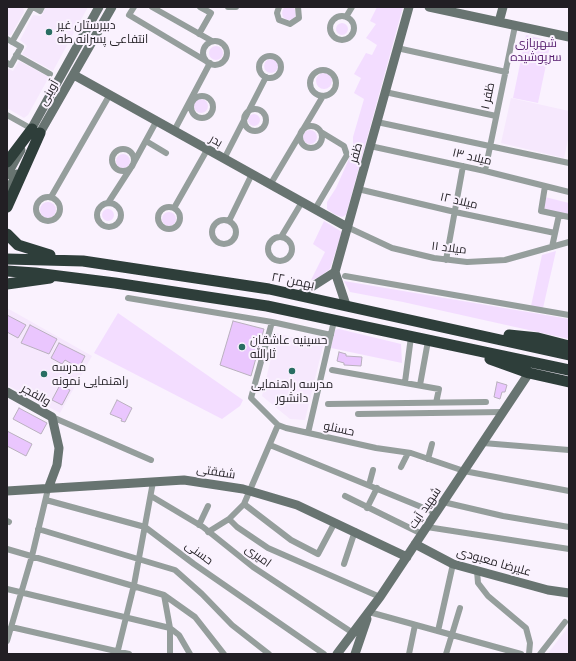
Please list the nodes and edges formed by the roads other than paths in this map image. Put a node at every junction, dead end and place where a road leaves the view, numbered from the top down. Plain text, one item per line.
1 (32, 7) edge
2 (42, 7) edge
3 (99, 7) edge
4 (112, 7) edge
5 (134, 7) edge
6 (152, 7) edge
7 (200, 7) edge
8 (228, 7) edge
9 (236, 7) edge
10 (278, 7) edge
11 (298, 7) edge
12 (352, 7) edge
13 (409, 7) edge
14 (429, 7) edge
15 (503, 7) edge
16 (346, 17) junction
17 (499, 22) junction
18 (515, 26) junction
19 (199, 34) junction
20 (569, 37) edge
21 (9, 40) edge
22 (212, 41) junction
23 (397, 48) junction
24 (16, 56) junction
25 (208, 62) junction
26 (7, 63) edge
27 (506, 72) junction
28 (50, 74) dead end
29 (74, 75) junction
30 (266, 77) dead end
31 (385, 92) junction
32 (109, 96) junction
33 (323, 96) junction
34 (7, 115) edge
35 (496, 116) junction
36 (156, 122) junction
37 (377, 122) junction
38 (36, 131) junction
39 (174, 131) junction
40 (301, 132) junction
41 (321, 132) junction
42 (146, 141) junction
43 (370, 146) junction
44 (490, 146) junction
45 (206, 150) junction
46 (166, 153) dead end
47 (224, 159) junction
48 (7, 162) edge
49 (569, 163) edge
50 (463, 166) junction
51 (485, 171) junction
52 (252, 174) junction
53 (7, 175) edge
54 (270, 185) junction
55 (545, 186) junction
56 (358, 189) junction
57 (7, 192) edge
58 (569, 192) edge
59 (51, 197) junction
60 (302, 202) junction
61 (108, 203) dead end
62 (7, 207) edge
63 (174, 208) dead end
64 (315, 210) junction
65 (455, 212) junction
66 (559, 215) junction
67 (569, 217) edge
68 (229, 221) dead end
69 (347, 227) junction
70 (555, 233) junction
71 (7, 234) edge
72 (281, 237) junction
73 (569, 242) edge
74 (552, 247) junction
75 (7, 259) edge
76 (68, 260) junction
77 (446, 260) junction
78 (7, 271) edge
79 (335, 272) junction
80 (66, 276) junction
81 (346, 276) dead end
82 (7, 284) edge
83 (299, 295) junction
84 (128, 298) dead end
85 (346, 305) junction
86 (569, 315) edge
87 (334, 321) junction
88 (272, 322) junction
89 (453, 329) junction
90 (330, 335) junction
91 (411, 337) junction
92 (428, 341) junction
93 (453, 346) junction
94 (569, 346) edge
95 (569, 355) edge
96 (332, 370) dead end
97 (569, 370) edge
98 (529, 373) junction
99 (405, 382) junction
100 (569, 382) edge
101 (420, 385) junction
102 (7, 392) edge
103 (486, 402) dead end
104 (436, 403) junction
105 (328, 404) dead end
106 (504, 412) junction
107 (358, 414) dead end
108 (52, 417) junction
109 (278, 425) junction
110 (308, 433) junction
111 (483, 442) junction
112 (432, 444) dead end
113 (270, 445) junction
114 (569, 450) edge
115 (408, 453) junction
116 (428, 459) junction
117 (150, 460) dead end
118 (401, 467) dead end
119 (373, 470) dead end
120 (464, 471) junction
121 (153, 482) junction
122 (369, 485) junction
123 (48, 488) junction
124 (377, 488) junction
125 (251, 490) junction
126 (7, 491) edge
127 (569, 491) edge
128 (151, 496) junction
129 (345, 496) dead end
130 (46, 500) junction
131 (443, 502) junction
132 (244, 504) junction
133 (208, 506) dead end
134 (367, 508) junction
135 (436, 513) junction
136 (229, 519) junction
137 (335, 522) junction
138 (199, 525) junction
139 (145, 526) junction
140 (569, 527) edge
141 (38, 529) junction
142 (425, 530) junction
143 (355, 531) junction
144 (208, 532) junction
145 (415, 544) junction
146 (7, 549) edge
147 (569, 549) edge
148 (32, 556) junction
149 (407, 557) junction
150 (139, 560) junction
151 (344, 564) dead end
152 (453, 564) junction
153 (477, 571) junction
154 (134, 585) junction
155 (7, 589) edge
156 (21, 592) junction
157 (569, 593) edge
158 (164, 595) junction
159 (380, 597) junction
160 (460, 608) dead end
161 (369, 612) junction
162 (126, 618) junction
163 (565, 622) dead end
164 (415, 625) junction
165 (170, 628) junction
166 (9, 630) edge
167 (438, 631) junction
168 (353, 633) junction
169 (452, 635) junction
170 (7, 641) edge
171 (118, 653) edge
172 (129, 654) edge
173 (170, 654) edge
174 (190, 654) edge
175 (224, 654) edge
176 (269, 654) edge
177 (324, 654) edge
178 (337, 654) edge
179 (355, 654) edge
180 (408, 654) edge
181 (446, 654) edge
182 (521, 654) edge
183 (529, 654) edge
184 (540, 654) edge

1 - 2 street
1 - 21 street
3 - 38 street, آوینی
4 - 29 street, آوینی
5 - 25 street
6 - 19 street
7 - 19 street
8 - 9 street
10 - 11 street
12 - 16 street
13 - 23 street, ظفر
14 - 17 street
15 - 17 street
16 - 16 street
17 - 18 street
18 - 20 street
18 - 27 street, ظفر ۱
19 - 22 street
21 - 24 street
22 - 25 street
22 - 25 street
23 - 27 street
23 - 31 street, ظفر
24 - 26 street
24 - 28 street
25 - 39 street
27 - 35 street, ظفر ۱
29 - 32 street, بدر
29 - 38 street, آوینی
30 - 47 street
31 - 35 street
31 - 37 street, ظفر
32 - 36 street, بدر
32 - 59 street
33 - 33 street
33 - 40 street
34 - 38 street
35 - 44 street, ظفر ۱
36 - 39 street, بدر
36 - 42 street
37 - 43 street, ظفر
37 - 44 street
38 - 48 highway
38 - 53 street, آوینی
38 - 57 street, آوینی
38 - 62 highway
39 - 45 street, بدر
40 - 41 street
40 - 41 street
40 - 54 street
41 - 64 street
42 - 46 street
42 - 61 street
43 - 50 street, میلاد ۱۳
43 - 56 street, ظفر
44 - 49 street
44 - 51 street, ظفر ۱
45 - 47 street, بدر
45 - 63 street
47 - 52 street, بدر
50 - 51 street, میلاد ۱۳
50 - 65 street
51 - 55 street, میلاد ۱۳
52 - 54 street, بدر
52 - 68 street
54 - 60 street, بدر
55 - 58 street, میلاد ۱۳
55 - 66 street
56 - 65 street, میلاد ۱۲
56 - 69 street, ظفر
59 - 59 street
60 - 64 street, بدر
60 - 72 street
64 - 69 street, بدر
65 - 70 street, میلاد ۱۲
65 - 77 street
66 - 67 street
66 - 70 street
69 - 77 street, میلاد ۱۱
69 - 79 street, ظفر
70 - 74 street
71 - 76 highway
72 - 72 street
73 - 74 street
74 - 77 street, میلاد ۱۱
75 - 76 highway, ۲۲ بهمن
76 - 83 highway, ۲۲ بهمن
78 - 80 highway
79 - 83 street
79 - 85 street
80 - 82 highway
80 - 87 highway
81 - 86 street
83 - 85 highway, ۲۲ بهمن
84 - 88 street
85 - 89 highway, ۲۲ بهمن
87 - 90 street
87 - 91 highway
88 - 90 street
88 - 109 street
89 - 94 highway
89 - 95 highway, ۲۲ بهمن
90 - 110 street
91 - 92 highway
91 - 99 street
92 - 93 highway
92 - 101 street
93 - 97 highway
93 - 98 highway
96 - 99 street
98 - 100 highway
98 - 106 street, شهید آیت
99 - 101 street
101 - 104 street
102 - 108 street, والفجر
103 - 104 street
104 - 105 street
106 - 107 street
106 - 111 street, شهید آیت
108 - 117 street
108 - 123 street, والفجر
109 - 110 street, حسنلو
109 - 113 street
110 - 115 street, حسنلو
111 - 114 street
111 - 120 street, شهید آیت
112 - 116 street
113 - 122 street
113 - 125 street
115 - 116 street, حسنلو
115 - 118 street
116 - 120 street, حسنلو
119 - 122 street
120 - 127 street, حسنلو
120 - 131 street, شهید آیت
121 - 123 street, شفقتی
121 - 125 street, شفقتی
121 - 128 street
122 - 124 street
123 - 126 street, شفقتی
123 - 130 street
124 - 134 street
124 - 135 street
125 - 132 street
125 - 137 street, شفقتی
128 - 138 street, امیری
128 - 139 street
129 - 134 street
130 - 139 street, حسنی
130 - 141 street
131 - 135 street, شهید آیت
131 - 140 street
132 - 136 street
132 - 137 street
133 - 138 street
134 - 142 street
135 - 142 street, شهید آیت
136 - 144 street
136 - 159 street
137 - 143 street, شفقتی
138 - 144 street, امیری
139 - 150 street
139 - 177 street, حسنی
141 - 148 street
141 - 150 street
142 - 145 street, شهید آیت
142 - 147 street
143 - 149 street, شفقتی
143 - 151 street
144 - 168 street, امیری
145 - 149 street, شهید آیت
145 - 152 street, علیرضا معبودی
146 - 148 street
148 - 154 street
148 - 156 street
149 - 159 street, شهید آیت
150 - 154 street
150 - 176 street
152 - 153 street, علیرضا معبودی
152 - 167 street
153 - 157 street, علیرضا معبودی
153 - 183 street
154 - 158 street
154 - 162 street
155 - 156 street
156 - 162 street
156 - 166 street
158 - 165 street
158 - 175 street
159 - 161 street, شهید آیت
160 - 169 street
161 - 164 street
161 - 168 street, شهید آیت
161 - 179 street
162 - 165 street
162 - 171 street
163 - 184 street
164 - 167 street
164 - 180 street
165 - 173 street
165 - 174 street
166 - 170 street
166 - 171 street
167 - 169 street
168 - 178 street, شهید آیت
169 - 181 street
169 - 182 street
171 - 172 street

